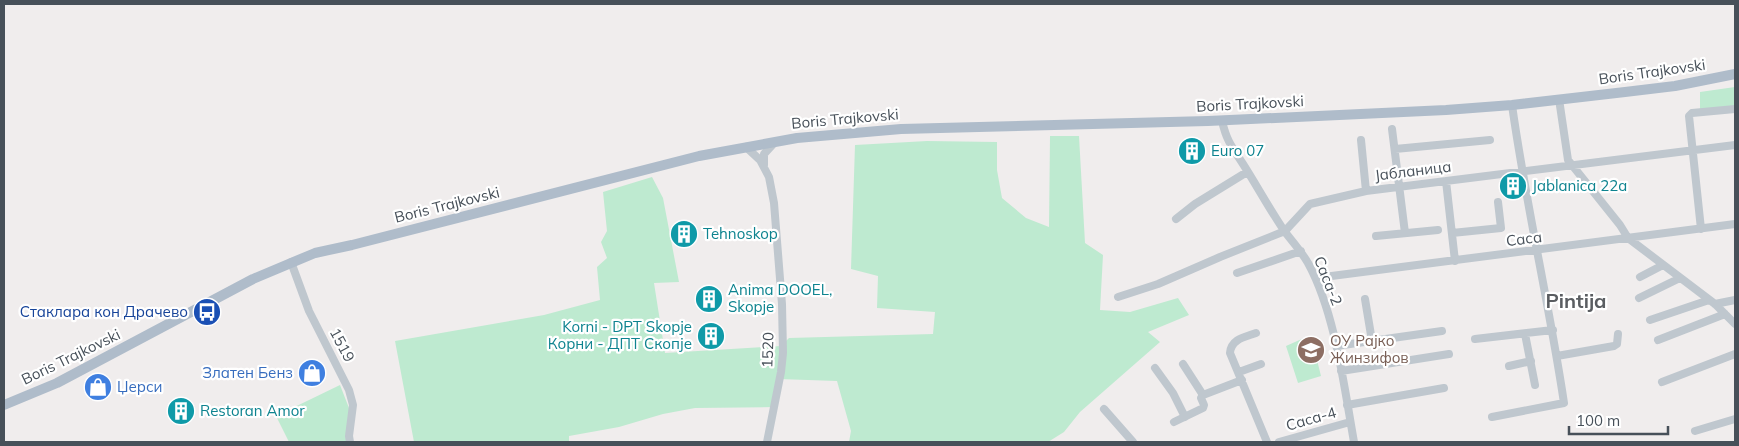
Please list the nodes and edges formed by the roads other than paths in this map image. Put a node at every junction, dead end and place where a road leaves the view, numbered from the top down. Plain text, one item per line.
1 (1735, 74) edge
2 (1559, 99) junction
3 (1512, 105) junction
4 (1735, 110) edge
5 (1222, 120) junction
6 (1392, 129) dead end
7 (1361, 140) dead end
8 (1490, 140) dead end
9 (777, 141) junction
10 (1735, 145) edge
11 (746, 146) junction
12 (1395, 149) junction
13 (1692, 151) junction
14 (764, 165) junction
15 (1572, 166) junction
16 (1248, 172) junction
17 (1522, 172) junction
18 (1446, 181) junction
19 (1399, 187) junction
20 (1366, 190) junction
21 (1498, 202) dead end
22 (1176, 218) dead end
23 (1735, 224) edge
24 (1701, 229) junction
25 (1438, 230) dead end
26 (1285, 231) junction
27 (1405, 233) junction
28 (1452, 233) junction
29 (1376, 236) dead end
30 (1628, 238) junction
31 (1301, 251) junction
32 (1537, 251) junction
33 (1455, 261) junction
34 (291, 262) junction
35 (1663, 265) junction
36 (1237, 273) dead end
37 (1640, 277) dead end
38 (1316, 278) junction
39 (1680, 278) junction
40 (1118, 298) dead end
41 (1365, 298) dead end
42 (1639, 298) dead end
43 (1735, 300) edge
44 (1712, 302) junction
45 (1725, 314) junction
46 (1650, 320) dead end
47 (1735, 324) edge
48 (1553, 330) junction
49 (1442, 331) dead end
50 (1256, 333) dead end
51 (1525, 334) junction
52 (1618, 334) dead end
53 (1475, 339) dead end
54 (1658, 340) dead end
55 (1372, 341) junction
56 (1336, 346) junction
57 (1450, 354) dead end
58 (1735, 354) edge
59 (1557, 356) junction
60 (1531, 361) junction
61 (1183, 364) dead end
62 (1261, 364) dead end
63 (1509, 366) dead end
64 (1155, 368) dead end
65 (1341, 371) junction
66 (1240, 376) junction
67 (1662, 382) dead end
68 (1535, 385) dead end
69 (1444, 388) dead end
70 (1203, 395) junction
71 (4, 405) edge
72 (1347, 406) junction
73 (1104, 409) dead end
74 (1185, 417) junction
75 (1492, 417) dead end
76 (1735, 419) edge
77 (1174, 422) dead end
78 (1350, 422) junction
79 (1695, 431) dead end
80 (350, 442) edge
81 (768, 442) edge
82 (1133, 442) edge
83 (1267, 442) edge
84 (1279, 442) edge
85 (1354, 442) edge

1 - 2 main road, Boris Trajkovski
2 - 3 main road, Boris Trajkovski
2 - 15 street
3 - 5 main road, Boris Trajkovski
3 - 17 street
4 - 13 street
5 - 9 main road, Boris Trajkovski
5 - 16 street, Саса-2
6 - 12 street
7 - 20 street
8 - 12 street
9 - 11 main road, Boris Trajkovski
9 - 14 street
10 - 13 street, Јабланица
11 - 14 street, 1520
11 - 34 main road, Boris Trajkovski
12 - 19 street
13 - 15 street, Јабланица
13 - 24 street
14 - 81 street, 1520
15 - 17 street, Јабланица
15 - 30 street
16 - 22 street
16 - 26 street, Саса-2
17 - 18 street, Јабланица
17 - 32 street
18 - 19 street, Јабланица
18 - 28 street
19 - 20 street, Јабланица
19 - 27 street
20 - 26 street, Јабланица
21 - 28 street
23 - 24 street, Саса
24 - 30 street, Саса
25 - 27 street
26 - 31 street, Саса-2
26 - 40 street, Јабланица
27 - 29 street
28 - 33 street
30 - 32 street, Саса
30 - 35 street
31 - 36 street
31 - 38 street, Саса-2
32 - 33 street, Саса
32 - 48 street
33 - 38 street, Саса
34 - 71 main road, Boris Trajkovski
34 - 80 street, 1519
35 - 37 street
35 - 39 street
38 - 56 street, Саса-2
39 - 42 street
39 - 44 street
41 - 55 street
43 - 44 street
44 - 45 street
44 - 46 street
45 - 47 street
45 - 54 street
48 - 51 street
48 - 59 street
49 - 55 street
50 - 66 street
51 - 53 street
51 - 60 street
52 - 59 street
55 - 56 street
56 - 65 street, Саса-2
57 - 65 street
58 - 67 street
59 - 75 street
60 - 63 street
60 - 68 street
61 - 70 street
62 - 66 street
64 - 74 street
65 - 72 street, Саса-2
66 - 70 street
66 - 83 street
69 - 72 street
70 - 74 street
72 - 78 street, Саса-2
73 - 82 street
74 - 77 street
76 - 79 street
78 - 84 street, Саса-4
78 - 85 street, Саса-2

